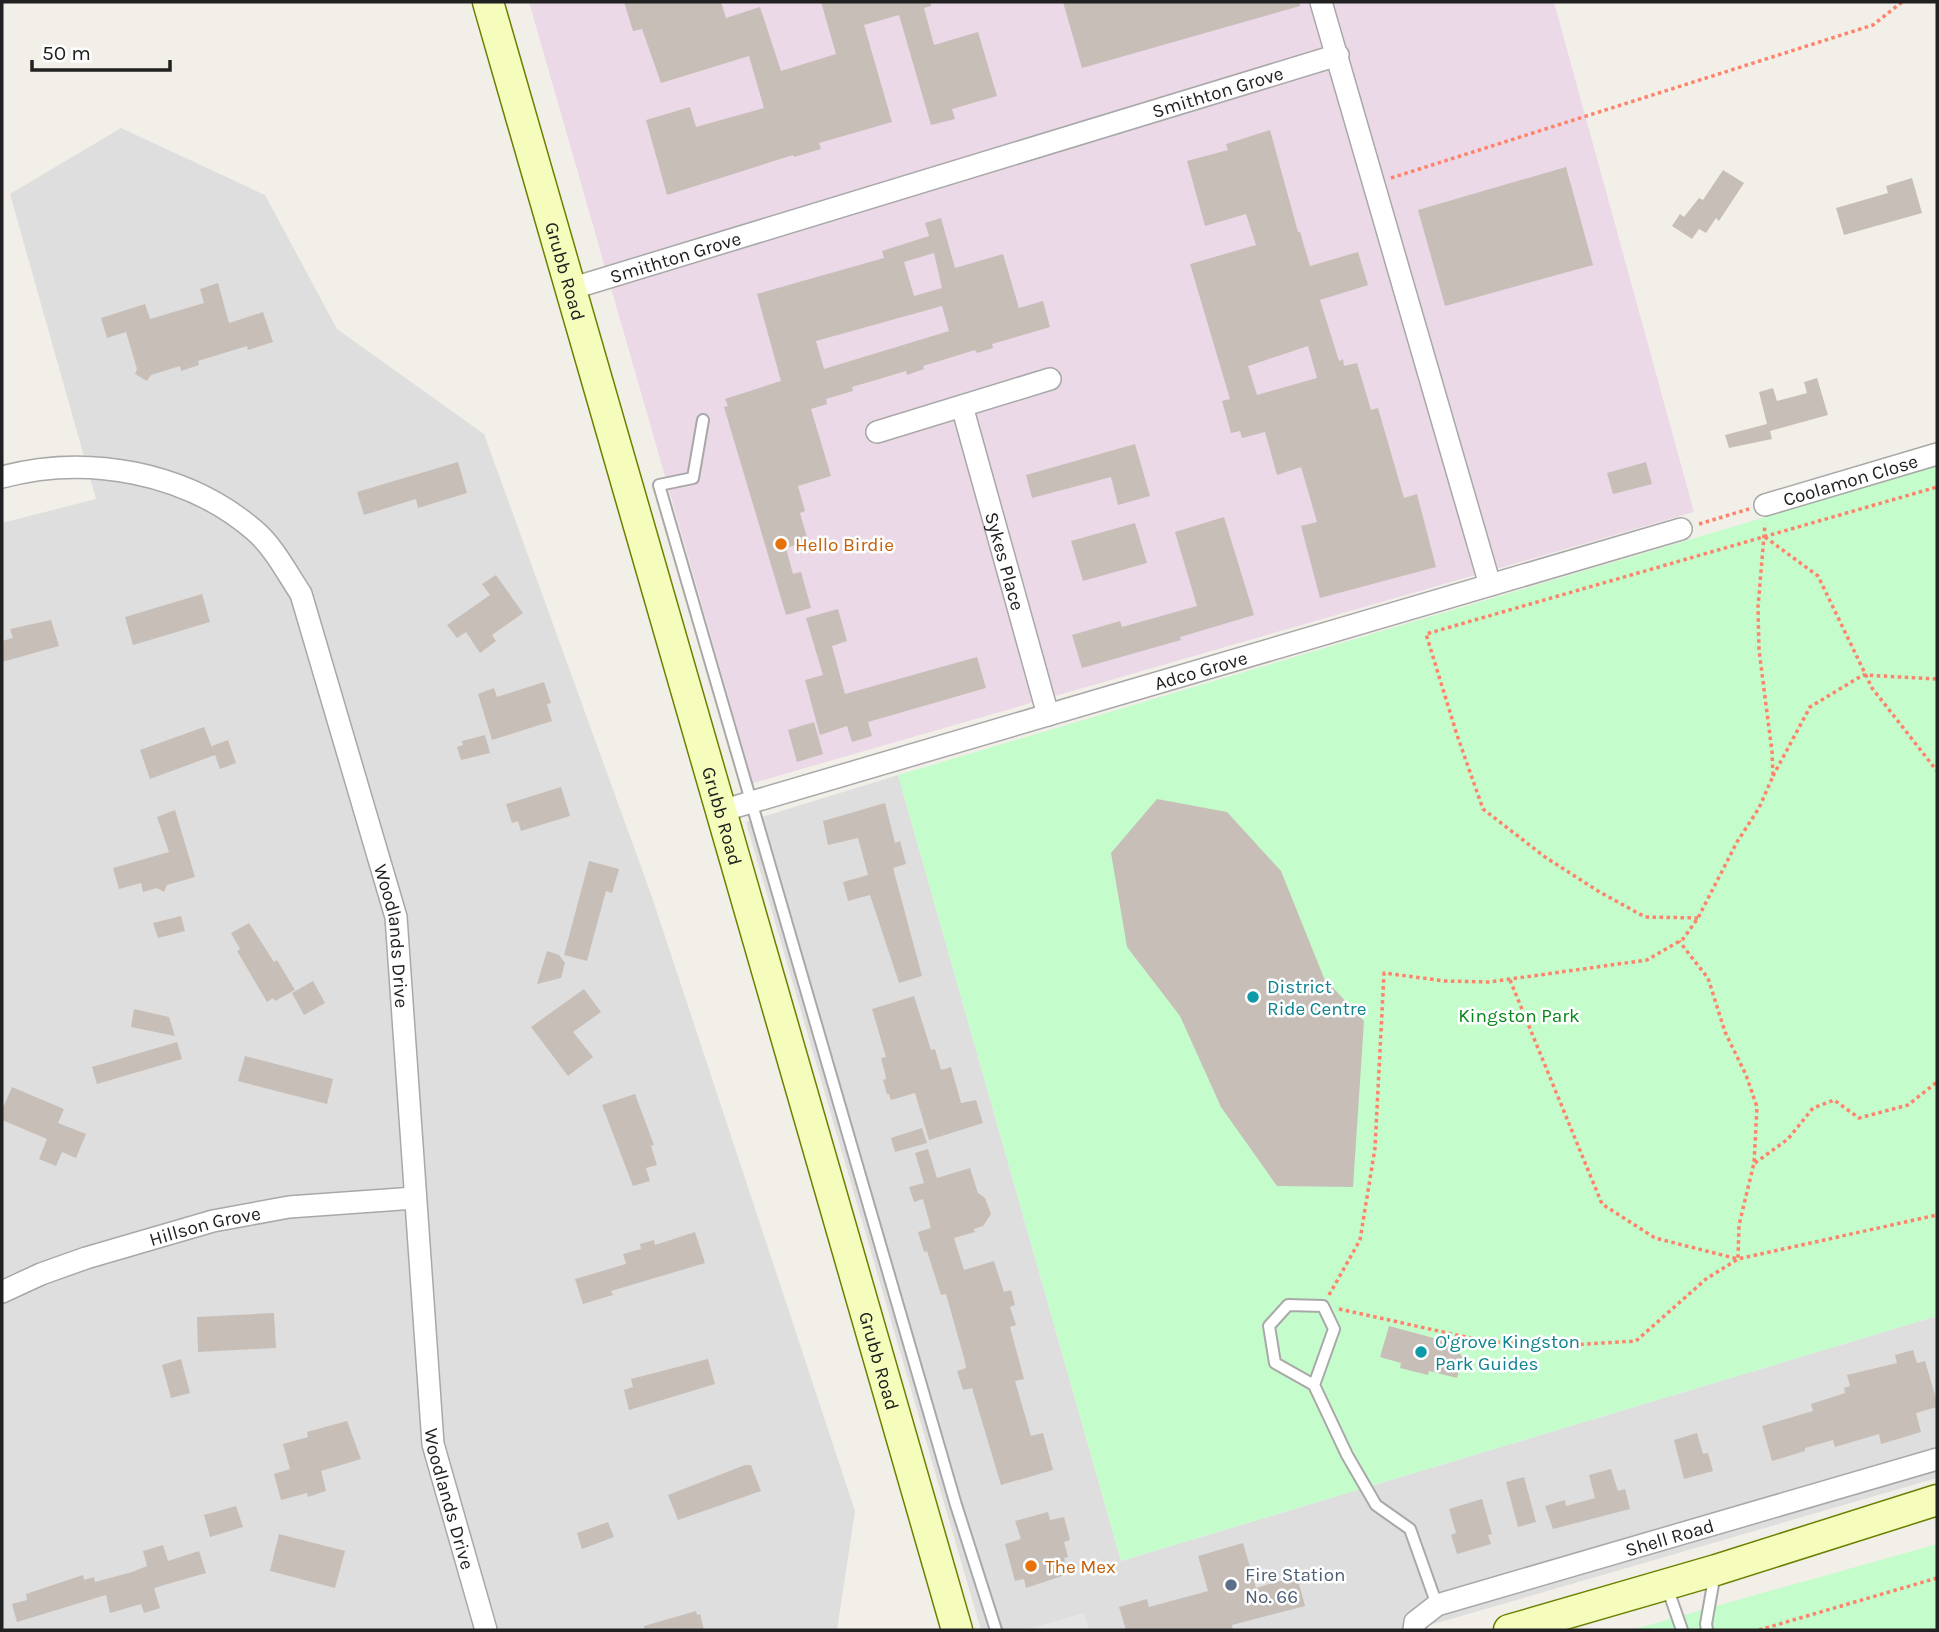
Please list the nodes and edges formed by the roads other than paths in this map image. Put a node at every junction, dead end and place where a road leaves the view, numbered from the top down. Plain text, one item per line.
1 (488, 2) edge
2 (1321, 2) edge
3 (1338, 55) junction
4 (570, 289) junction
5 (1050, 379) dead end
6 (962, 406) junction
7 (703, 420) dead end
8 (877, 432) dead end
9 (1937, 454) edge
10 (2, 477) edge
11 (1765, 505) road end
12 (1681, 529) road end
13 (1490, 585) junction
14 (1048, 715) junction
15 (751, 802) junction
16 (721, 811) junction
17 (415, 1198) junction
18 (2, 1292) edge
19 (1314, 1385) junction
20 (1937, 1459) edge
21 (1937, 1500) edge
22 (1716, 1570) junction
23 (1667, 1584) junction
24 (1437, 1605) junction
25 (486, 1630) edge
26 (957, 1630) edge
27 (996, 1630) edge
28 (1414, 1630) edge
29 (1509, 1630) edge
30 (1682, 1630) edge
31 (1707, 1630) edge

1 - 4 main road, Grubb Road
2 - 3 street
3 - 4 street, Smithton Grove
3 - 13 street
4 - 16 main road, Grubb Road
5 - 6 street
6 - 8 street
6 - 14 street, Sykes Place
7 - 15 lane, Grubb Road
9 - 11 street, Coolamon Close
10 - 17 street, Woodlands Drive
12 - 13 street, Adco Grove
13 - 14 street, Adco Grove
14 - 15 street, Adco Grove
15 - 16 street, Adco Grove
15 - 27 lane, Grubb Road
16 - 26 main road, Grubb Road
17 - 18 street, Hillson Grove
17 - 25 street, Woodlands Drive
19 - 19 lane
19 - 24 lane
20 - 24 street, Shell Road
21 - 22 main road
22 - 23 main road
22 - 31 lane
23 - 29 main road
23 - 30 lane
24 - 28 street

